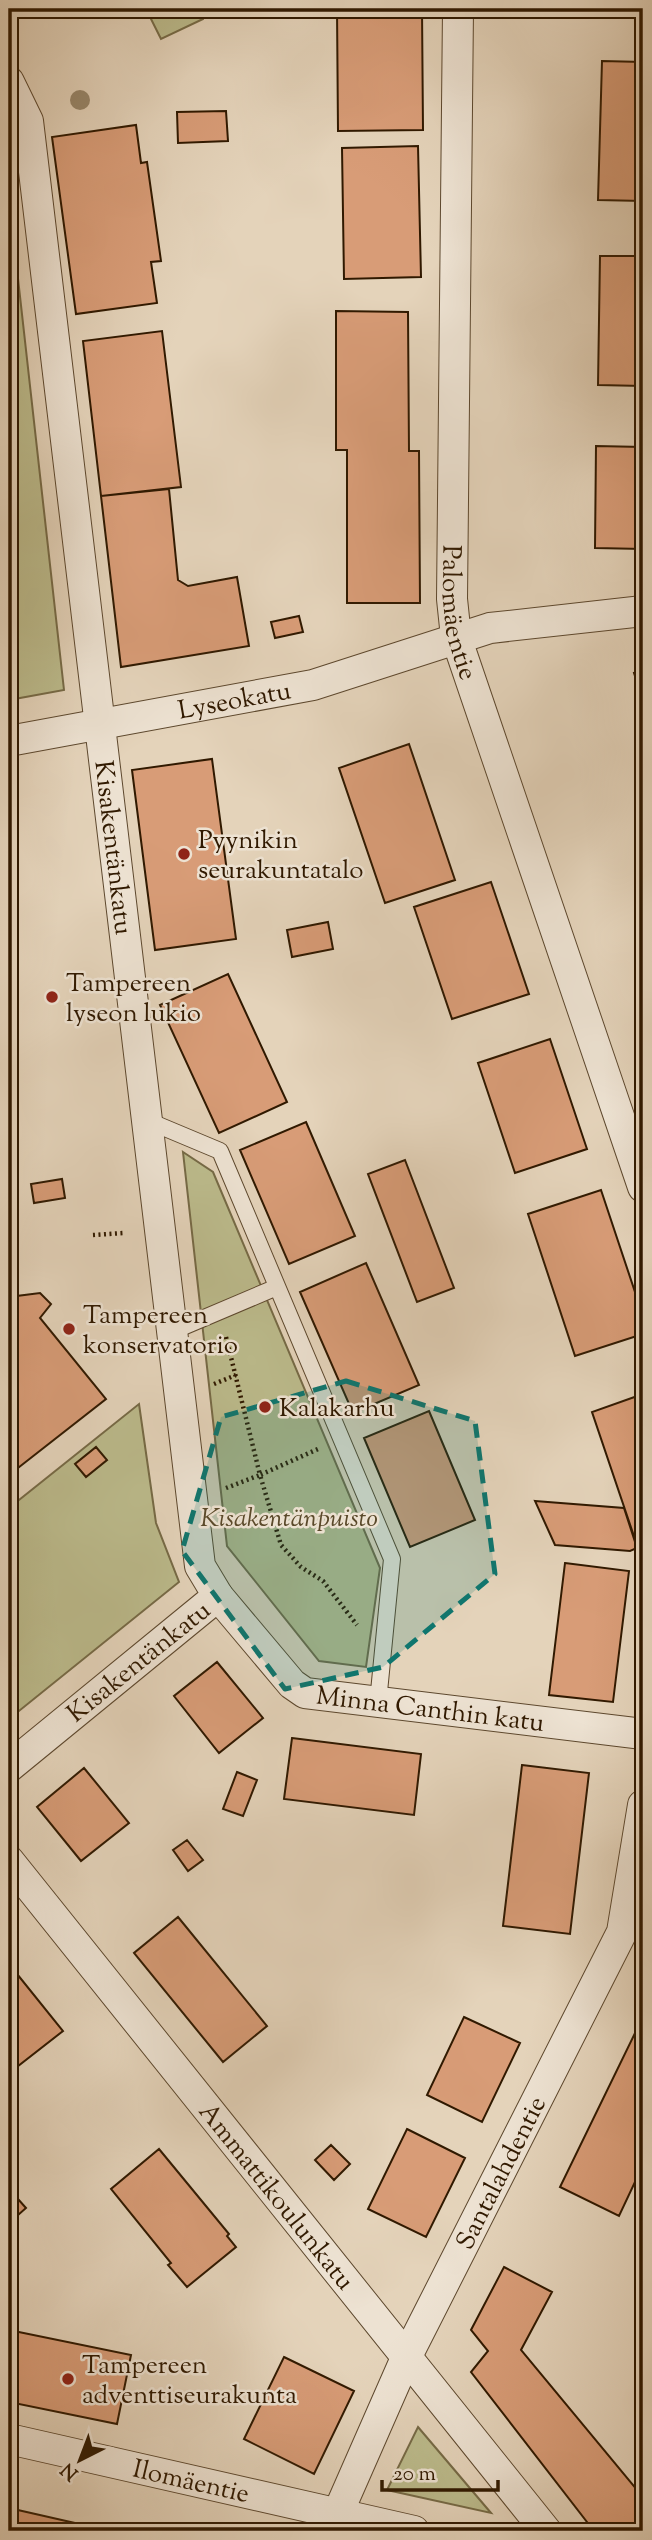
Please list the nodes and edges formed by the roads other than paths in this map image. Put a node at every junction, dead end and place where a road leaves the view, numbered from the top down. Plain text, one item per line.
1 (458, 9) edge
2 (9, 82) edge
3 (643, 611) edge
4 (456, 637) junction
5 (99, 725) junction
6 (9, 741) edge
7 (146, 1120) junction
8 (643, 1187) edge
9 (277, 1287) junction
10 (171, 1332) junction
11 (218, 1595) junction
12 (378, 1702) junction
13 (643, 1734) edge
14 (9, 1767) edge
15 (643, 1805) edge
16 (9, 1861) edge
17 (406, 2358) junction
18 (9, 2439) edge
19 (333, 2523) edge
20 (414, 2531) edge
21 (546, 2531) edge

1 - 4 street, Palomäentie
2 - 5 street, Kisakentänkatu
3 - 4 street, Lyseokatu
4 - 5 street, Lyseokatu
4 - 8 street, Palomäentie
5 - 6 street, Lyseokatu
5 - 7 street, Kisakentänkatu
7 - 9 lane
7 - 10 street, Kisakentänkatu
9 - 10 lane
9 - 12 lane
10 - 11 street, Kisakentänkatu
11 - 12 street, Minna Canthin katu
11 - 14 street, Kisakentänkatu
12 - 13 street, Minna Canthin katu
15 - 17 street, Santalahdentie
16 - 17 street, Ammattikoulunkatu
17 - 19 street, Santalahdentie
17 - 21 street, Ammattikoulunkatu
18 - 19 street, Ilomäentie
19 - 20 street, Ilomäentie

